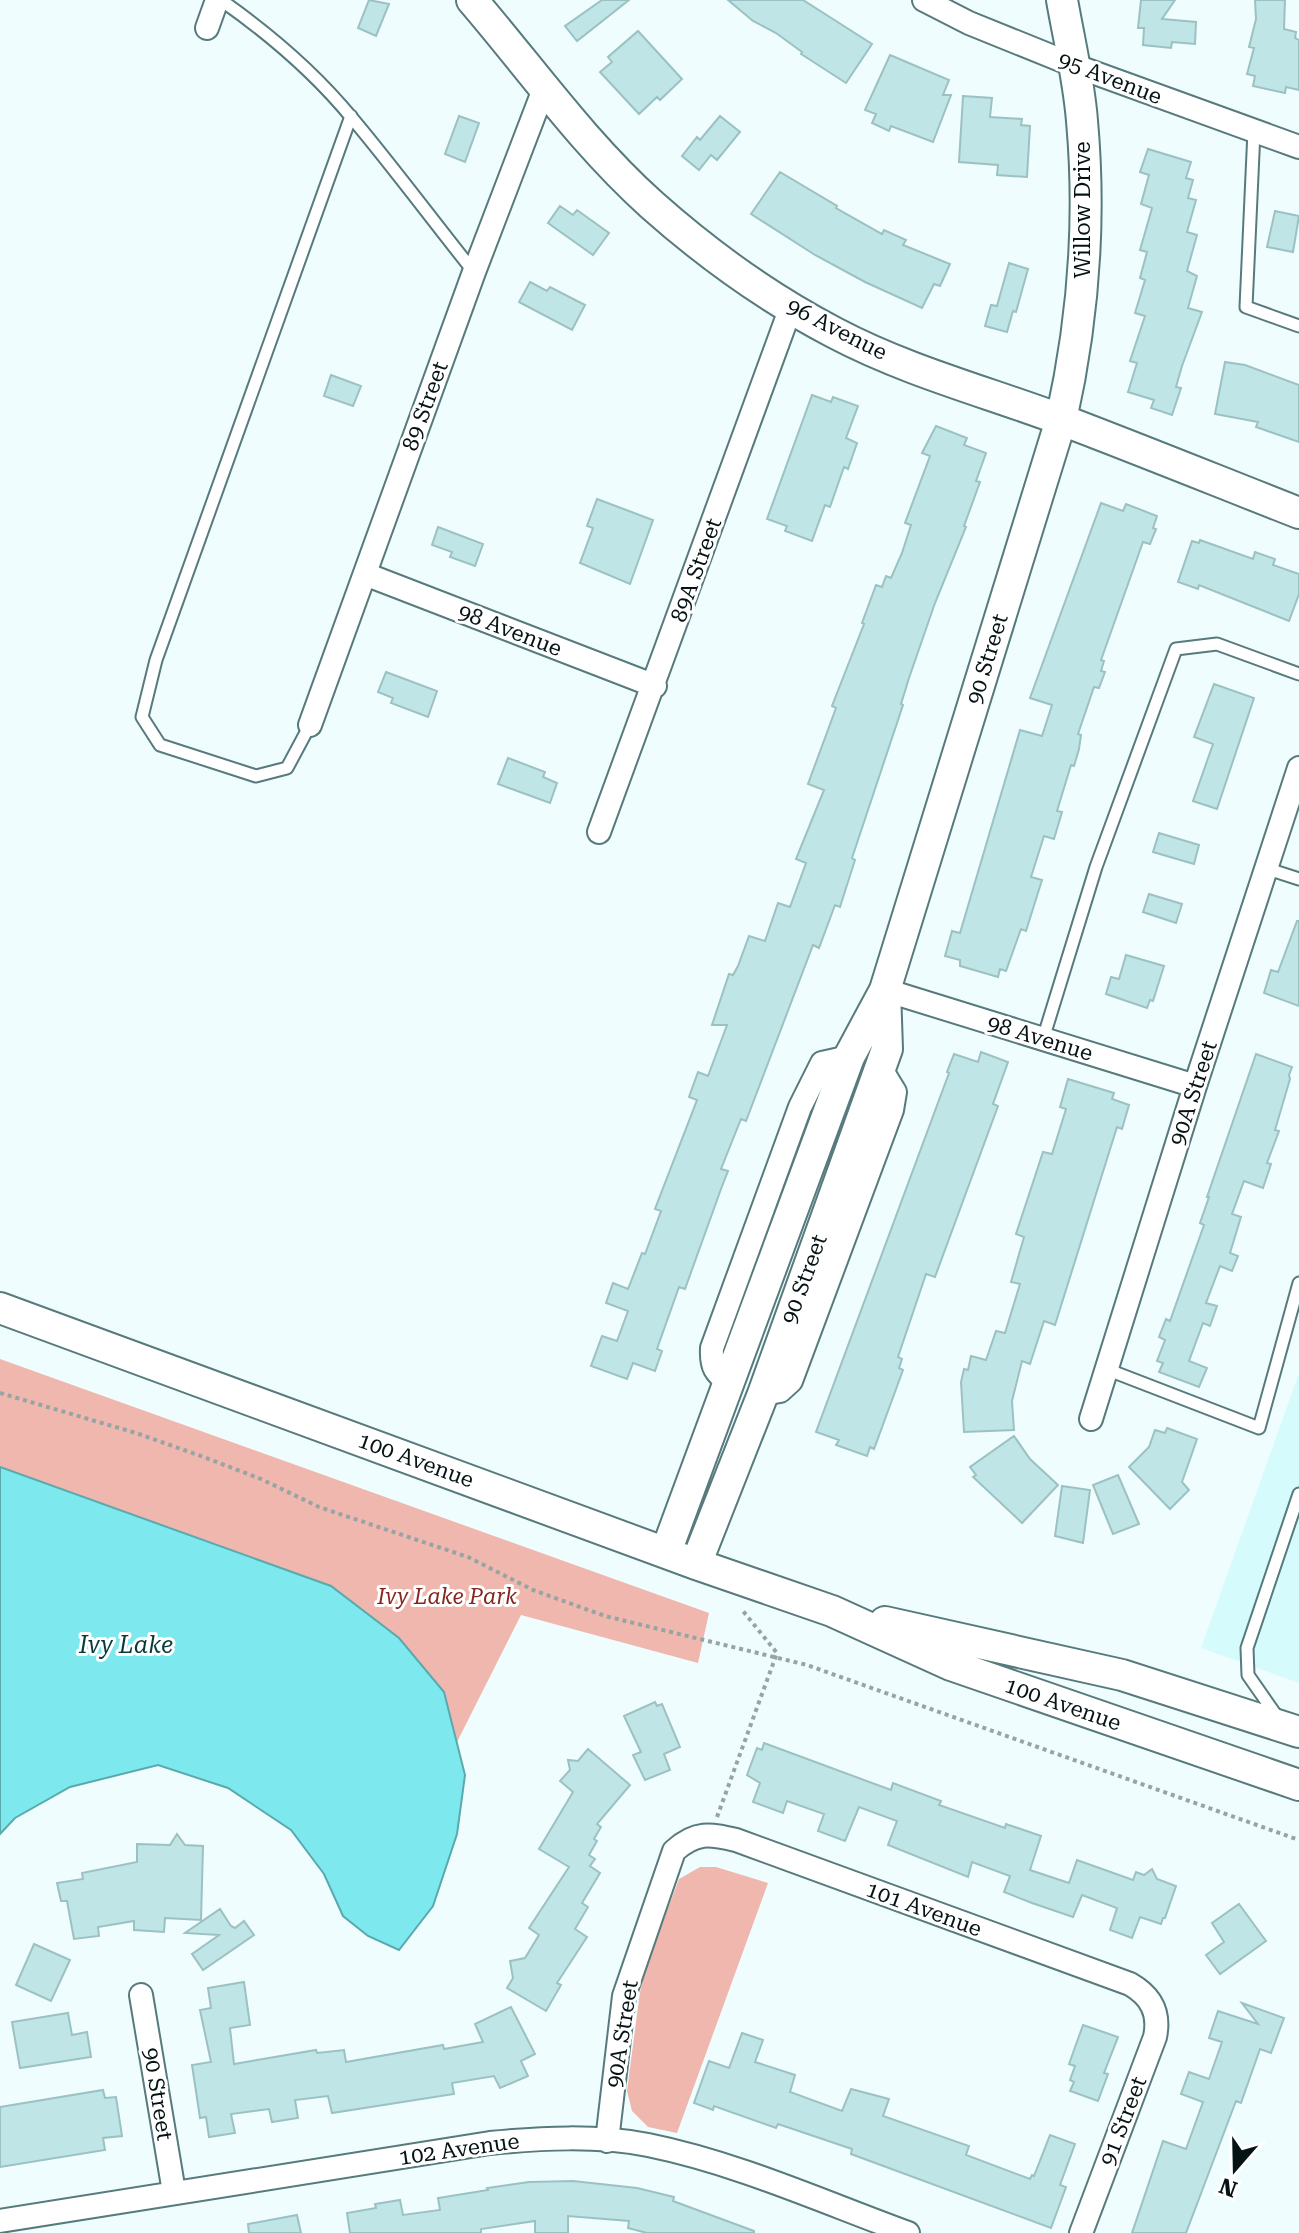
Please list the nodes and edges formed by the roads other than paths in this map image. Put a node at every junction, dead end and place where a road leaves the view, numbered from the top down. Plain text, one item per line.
1 (219, 0) edge
2 (472, 0) edge
3 (924, 0) edge
4 (1062, 0) edge
5 (207, 28) dead end
6 (1073, 65) junction
7 (544, 89) junction
8 (351, 116) junction
9 (1254, 131) junction
10 (1299, 147) edge
11 (474, 272) junction
12 (791, 307) junction
13 (1299, 326) edge
14 (1061, 420) junction
15 (1299, 513) edge
16 (365, 574) junction
17 (1299, 674) edge
18 (655, 686) junction
19 (310, 725) joint
20 (1299, 768) edge
21 (599, 832) dead end
22 (1265, 868) junction
23 (1299, 879) edge
24 (885, 990) junction
25 (1043, 1039) junction
26 (865, 1063) junction
27 (1195, 1086) junction
28 (1299, 1283) edge
29 (0, 1308) edge
30 (1106, 1369) junction
31 (746, 1389) junction
32 (1091, 1419) dead end
33 (1299, 1494) edge
34 (666, 1552) junction
35 (696, 1564) junction
36 (832, 1611) junction
37 (1292, 1730) edge
38 (1299, 1785) edge
39 (711, 1834) joint
40 (141, 1995) dead end
41 (1154, 2008) joint
42 (607, 2141) junction
43 (174, 2192) junction
44 (0, 2221) edge
45 (908, 2233) edge
46 (1081, 2233) edge

1 - 5 street
1 - 8 lane
2 - 7 street, 96 Avenue
3 - 6 street, 95 Avenue
4 - 6 street, Willow Drive
6 - 9 street, 95 Avenue
6 - 14 street, Willow Drive
7 - 11 street, 89 Street
7 - 12 street, 96 Avenue
8 - 11 lane
8 - 19 lane
9 - 10 street, 95 Avenue
9 - 13 lane
11 - 16 street, 89 Street
12 - 14 street, 96 Avenue
12 - 18 street, 89A Street
14 - 15 street, 96 Avenue
14 - 24 street, 90 Street
16 - 18 street, 98 Avenue
16 - 19 street, 89 Street
17 - 25 lane
18 - 21 street, 89A Street
20 - 22 street, 90A Street
22 - 23 lane
22 - 27 street, 90A Street
24 - 25 street, 98 Avenue
24 - 26 street, 90 Street
25 - 27 street, 98 Avenue
26 - 31 street, 90 Street
26 - 31 street
27 - 30 street, 90A Street
28 - 30 lane
29 - 34 street, 100 Avenue
30 - 32 street, 90A Street
31 - 34 street, 90 Street
31 - 35 street, 90 Street
33 - 37 lane
34 - 35 street, 100 Avenue
35 - 36 street, 100 Avenue
36 - 37 street, 100 Avenue
36 - 38 street, 100 Avenue
39 - 41 street, 101 Avenue
39 - 42 street, 90A Street
40 - 43 street, 90 Street
41 - 46 street, 91 Street
42 - 43 street, 102 Avenue
42 - 45 street, 102 Avenue
43 - 44 street, 102 Avenue

